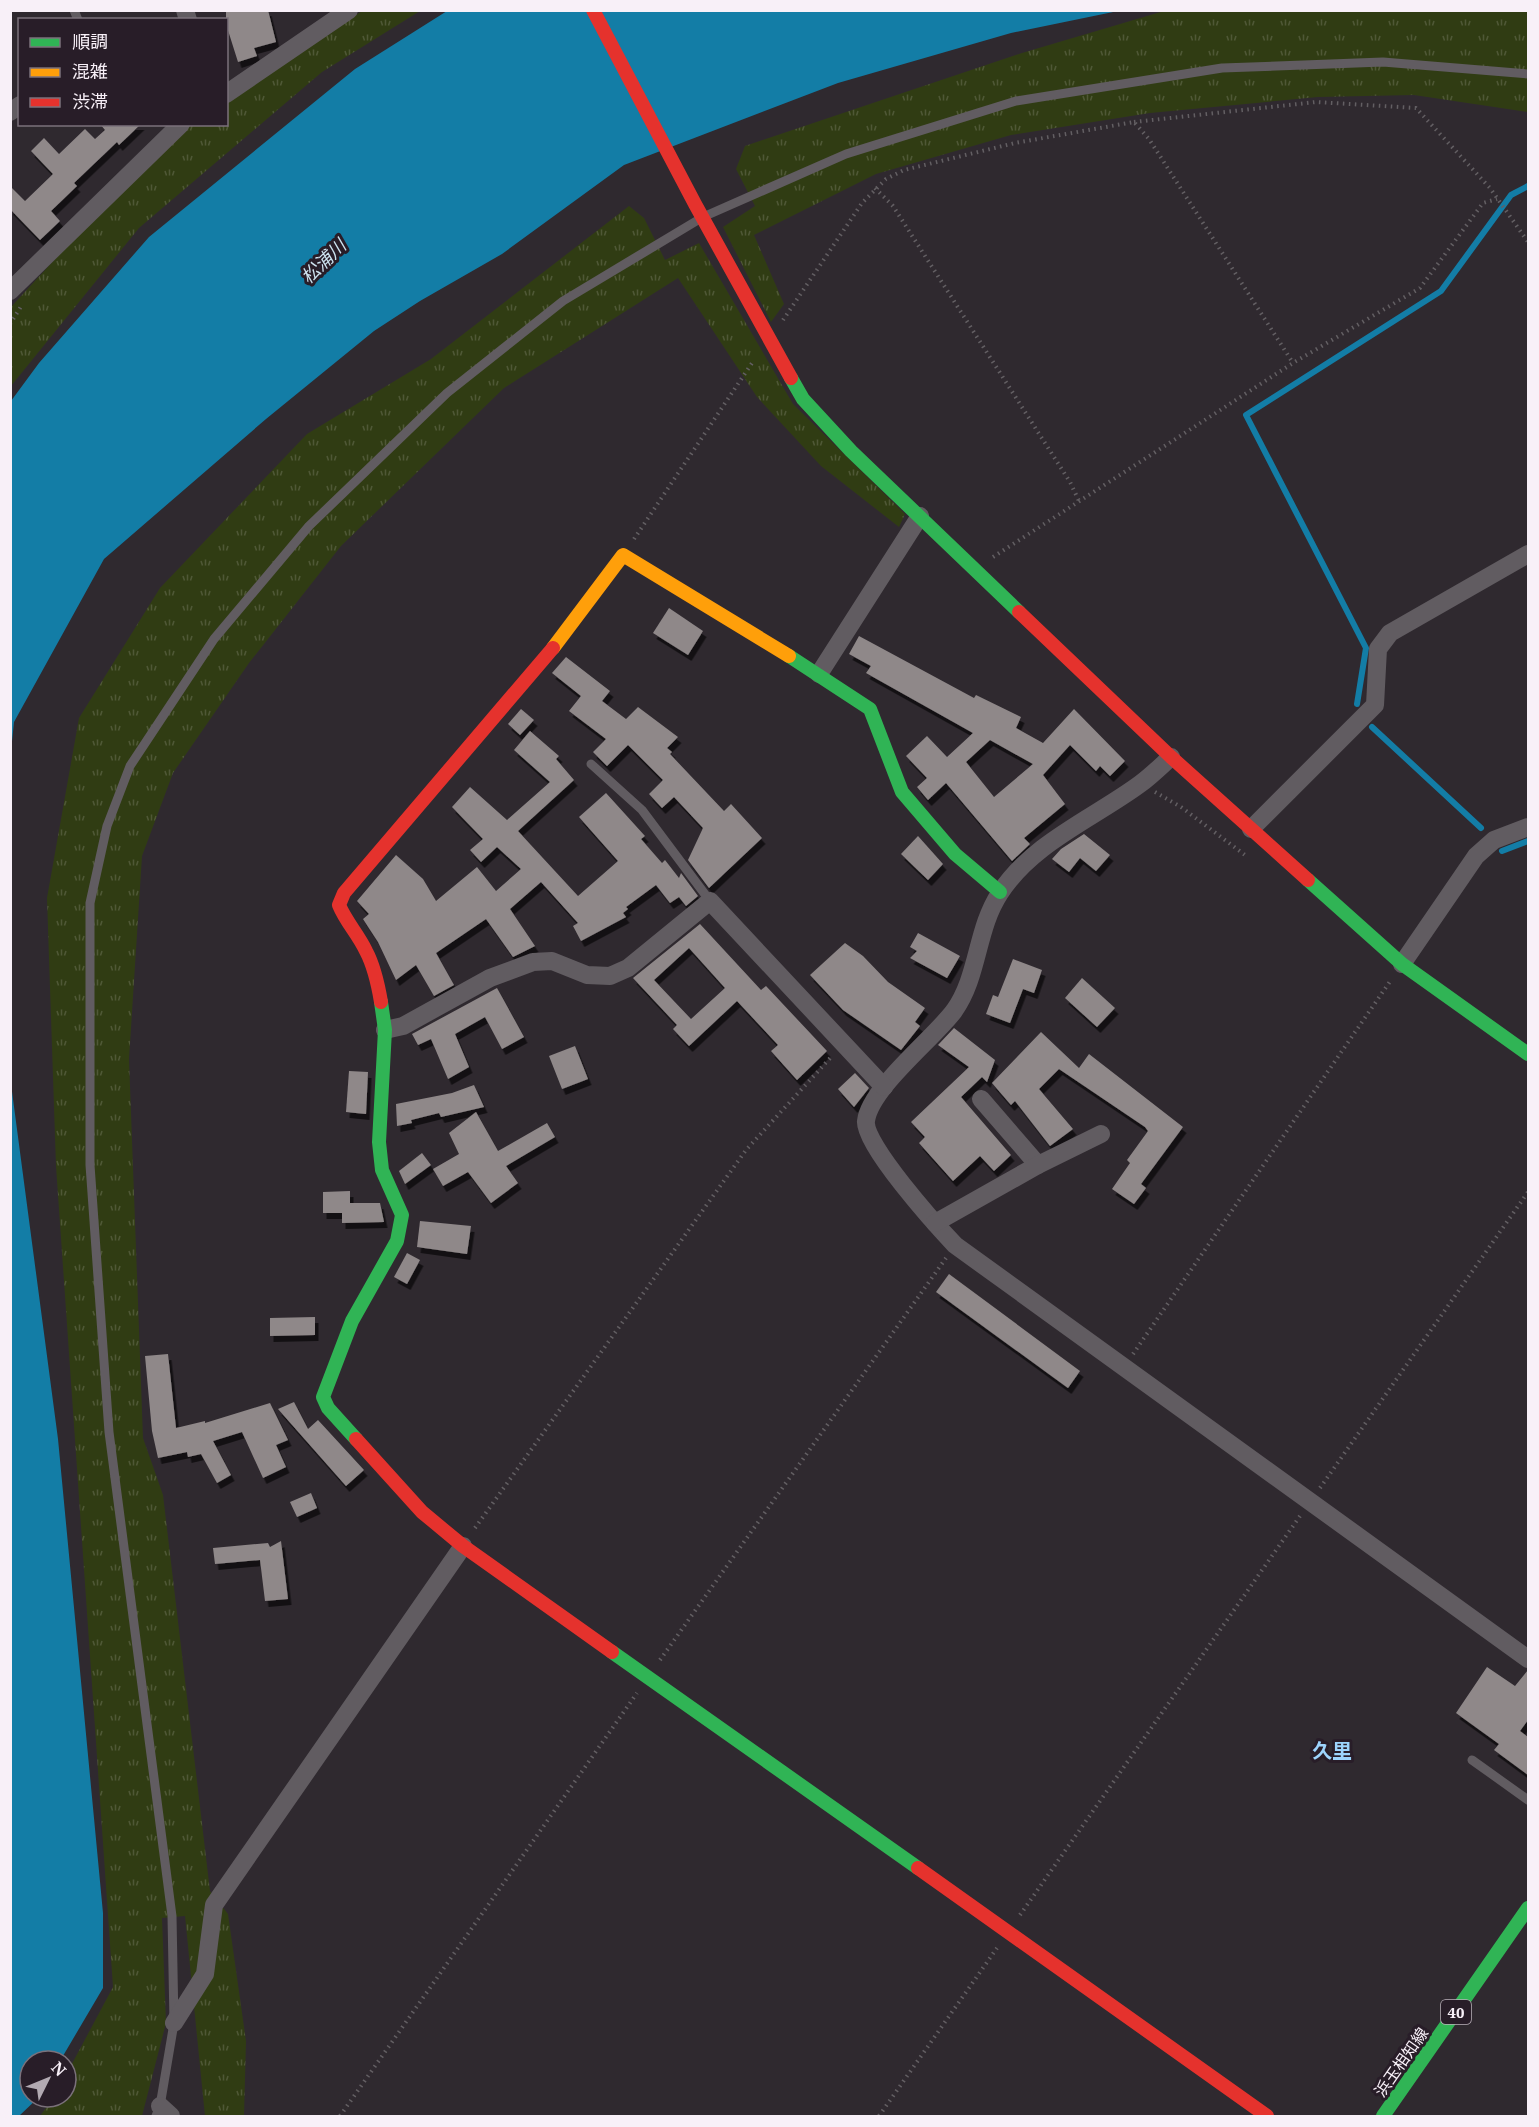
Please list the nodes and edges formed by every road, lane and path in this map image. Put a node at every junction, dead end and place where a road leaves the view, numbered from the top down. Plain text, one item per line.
1 (349, 10) edge
2 (593, 10) edge
3 (1528, 74) edge
4 (228, 93) edge
5 (1134, 122) junction
6 (179, 126) edge
7 (875, 188) junction
8 (1497, 199) junction
9 (703, 217) junction
10 (1528, 242) edge
11 (10, 291) edge
12 (782, 322) dead end
13 (752, 363) dead end
14 (1293, 363) junction
15 (1079, 501) junction
16 (920, 516) junction
17 (1528, 554) edge
18 (623, 555) junction
19 (975, 569) junction
20 (819, 674) junction
21 (1171, 757) junction
22 (591, 764) dead end
23 (1528, 827) edge
24 (1251, 829) junction
25 (1000, 892) junction
26 (710, 902) junction
27 (1402, 964) junction
28 (385, 1030) junction
29 (842, 1045) junction
30 (1528, 1054) edge
31 (884, 1087) junction
32 (981, 1099) dead end
33 (1101, 1134) dead end
34 (1038, 1165) junction
35 (1528, 1192) edge
36 (934, 1223) junction
37 (955, 1245) junction
38 (1125, 1367) junction
39 (1311, 1502) junction
40 (463, 1545) junction
41 (1528, 1659) edge
42 (648, 1677) junction
43 (1472, 1760) dead end
44 (1528, 1800) edge
45 (1528, 1908) edge
46 (1008, 1933) junction
47 (174, 2023) junction
48 (162, 2113) edge
49 (340, 2116) edge
50 (879, 2116) edge
51 (1267, 2116) edge
52 (1383, 2116) edge

1 - 4 street
2 - 9 street
3 - 9 lane
5 - 7 path
5 - 8 path
5 - 14 path
6 - 11 street
7 - 12 path
7 - 15 path
8 - 10 path
8 - 14 path
9 - 16 street
9 - 47 lane
13 - 18 path
14 - 15 path
15 - 19 path
16 - 19 street
16 - 20 street
17 - 24 street
18 - 20 street
18 - 28 street
19 - 21 street
20 - 25 street
21 - 24 street
21 - 25 street
22 - 26 lane
23 - 27 street
24 - 27 street
25 - 31 street
26 - 28 street
26 - 29 street
27 - 30 street
27 - 38 path
28 - 40 street
29 - 31 street
29 - 40 path
31 - 36 street
32 - 34 street
33 - 34 street
34 - 36 street
35 - 39 path
36 - 37 street
37 - 38 street
37 - 42 path
38 - 39 street
39 - 41 street
39 - 46 path
40 - 42 street
40 - 47 street
42 - 46 street
42 - 49 path
43 - 44 lane
45 - 52 street, 浜玉相知線 / 40
46 - 50 path
46 - 51 street
47 - 48 lane

